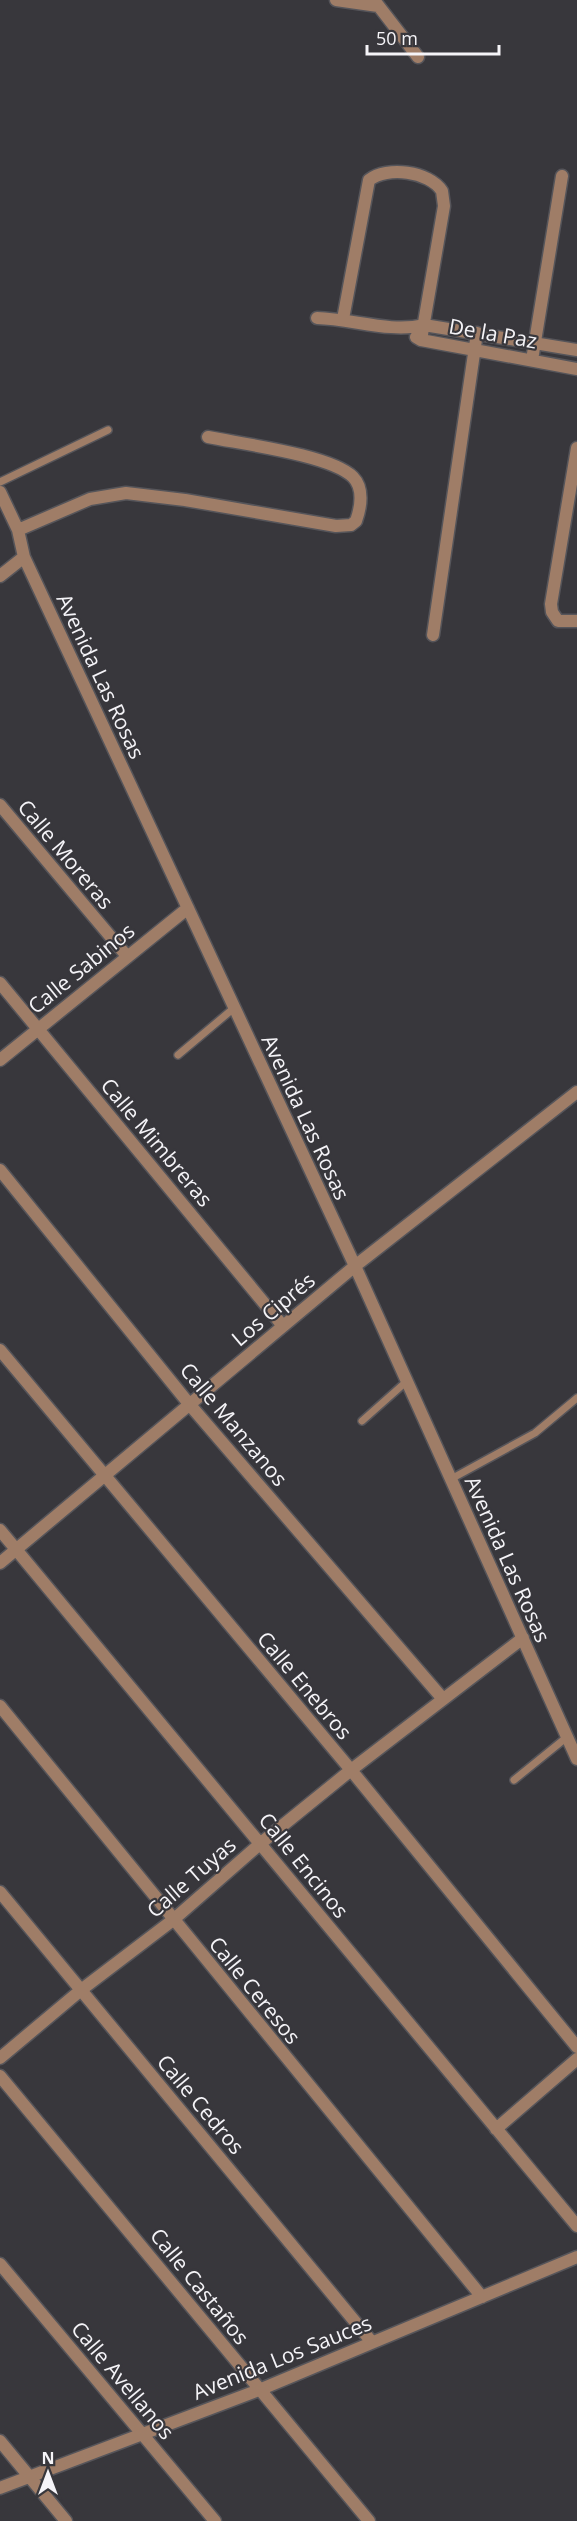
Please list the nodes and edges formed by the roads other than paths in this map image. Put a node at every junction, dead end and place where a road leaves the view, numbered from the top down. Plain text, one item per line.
1 (336, 0) edge
2 (376, 3) edge
3 (418, 57) dead end
4 (562, 176) dead end
5 (317, 318) dead end
6 (343, 319) junction
7 (424, 324) junction
8 (405, 329) junction
9 (477, 333) junction
10 (421, 340) junction
11 (535, 343) junction
12 (474, 350) junction
13 (577, 350) edge
14 (532, 360) junction
15 (577, 369) edge
16 (108, 430) dead end
17 (208, 437) dead end
18 (577, 448) edge
19 (575, 479) edge
20 (0, 482) edge
21 (0, 492) edge
22 (18, 530) junction
23 (24, 557) junction
24 (0, 576) edge
25 (577, 621) edge
26 (433, 635) dead end
27 (0, 805) edge
28 (188, 908) junction
29 (126, 955) junction
30 (0, 982) edge
31 (234, 1008) junction
32 (38, 1029) junction
33 (178, 1055) dead end
34 (0, 1060) edge
35 (577, 1092) edge
36 (0, 1170) edge
37 (354, 1266) junction
38 (283, 1326) junction
39 (0, 1350) edge
40 (407, 1381) junction
41 (577, 1398) edge
42 (190, 1404) junction
43 (362, 1421) dead end
44 (104, 1475) junction
45 (451, 1479) junction
46 (0, 1530) edge
47 (16, 1550) junction
48 (0, 1563) edge
49 (523, 1638) junction
50 (443, 1699) junction
51 (0, 1706) edge
52 (567, 1737) junction
53 (577, 1759) edge
54 (351, 1770) junction
55 (514, 1780) dead end
56 (261, 1843) junction
57 (0, 1892) edge
58 (173, 1920) junction
59 (81, 1990) junction
60 (577, 2047) edge
61 (0, 2058) edge
62 (577, 2059) edge
63 (0, 2076) edge
64 (496, 2129) junction
65 (577, 2226) edge
66 (577, 2257) edge
67 (0, 2264) edge
68 (482, 2297) junction
69 (371, 2341) junction
70 (259, 2390) junction
71 (143, 2434) junction
72 (0, 2441) edge
73 (30, 2476) junction
74 (0, 2488) edge
75 (66, 2521) edge
76 (215, 2521) edge
77 (369, 2521) edge

1 - 2 street
2 - 3 street
4 - 11 street
5 - 6 street, De la Paz
6 - 7 street
6 - 8 street, De la Paz
7 - 8 street, De la Paz
7 - 9 street, De la Paz
7 - 10 street
8 - 10 street, De la Paz
9 - 11 street, De la Paz
9 - 12 street
10 - 12 street, De la Paz
11 - 13 street, De la Paz
11 - 14 street
12 - 14 street, De la Paz
12 - 26 street
14 - 15 street, De la Paz
16 - 20 lane
17 - 22 street
18 - 19 street
19 - 25 street
21 - 22 street, Avenida Las Rosas
22 - 23 street, Avenida Las Rosas
23 - 24 street
23 - 28 street, Avenida Las Rosas
27 - 29 street, Calle Moreras
28 - 29 street, Calle Sabinos
28 - 31 street, Avenida Las Rosas
29 - 32 street, Calle Sabinos
30 - 32 street, Calle Mimbreras
31 - 33 lane
31 - 37 street, Avenida Las Rosas
32 - 34 street, Calle Sabinos
32 - 38 street, Calle Mimbreras
35 - 37 street, Los Ciprés
36 - 42 street, Calle Manzanos
37 - 38 street, Los Ciprés
37 - 40 street, Avenida Las Rosas
38 - 42 street, Los Ciprés
39 - 44 street, Calle Enebros
40 - 43 lane
40 - 45 street, Avenida Las Rosas
41 - 45 lane
42 - 44 street, Los Ciprés
42 - 50 street, Calle Manzanos
44 - 47 street, Los Ciprés
44 - 54 street, Calle Enebros
45 - 49 street, Avenida Las Rosas
46 - 47 street, Calle Encinos
47 - 48 street, Los Ciprés
47 - 56 street, Calle Encinos
49 - 50 street, Calle Tuyas
49 - 52 street, Avenida Las Rosas
50 - 54 street, Calle Tuyas
51 - 58 street, Calle Ceresos
52 - 53 street, Avenida Las Rosas
52 - 55 lane
54 - 56 street, Calle Tuyas
54 - 60 street, Calle Enebros
56 - 58 street, Calle Tuyas
56 - 64 street, Calle Encinos
57 - 59 street, Calle Cedros
58 - 59 street, Calle Tuyas
58 - 68 street, Calle Ceresos
59 - 61 street, Calle Tuyas
59 - 69 street, Calle Cedros
62 - 64 street
63 - 70 street, Calle Castaños
64 - 65 street, Calle Encinos
66 - 68 street, Avenida Los Sauces
67 - 71 street, Calle Avellanos
68 - 69 street, Avenida Los Sauces
69 - 70 street, Avenida Los Sauces
70 - 71 street, Avenida Los Sauces
70 - 77 street, Calle Castaños
71 - 73 street, Avenida Los Sauces
71 - 76 street, Calle Avellanos
72 - 73 street
73 - 74 street, Avenida Los Sauces
73 - 75 street

